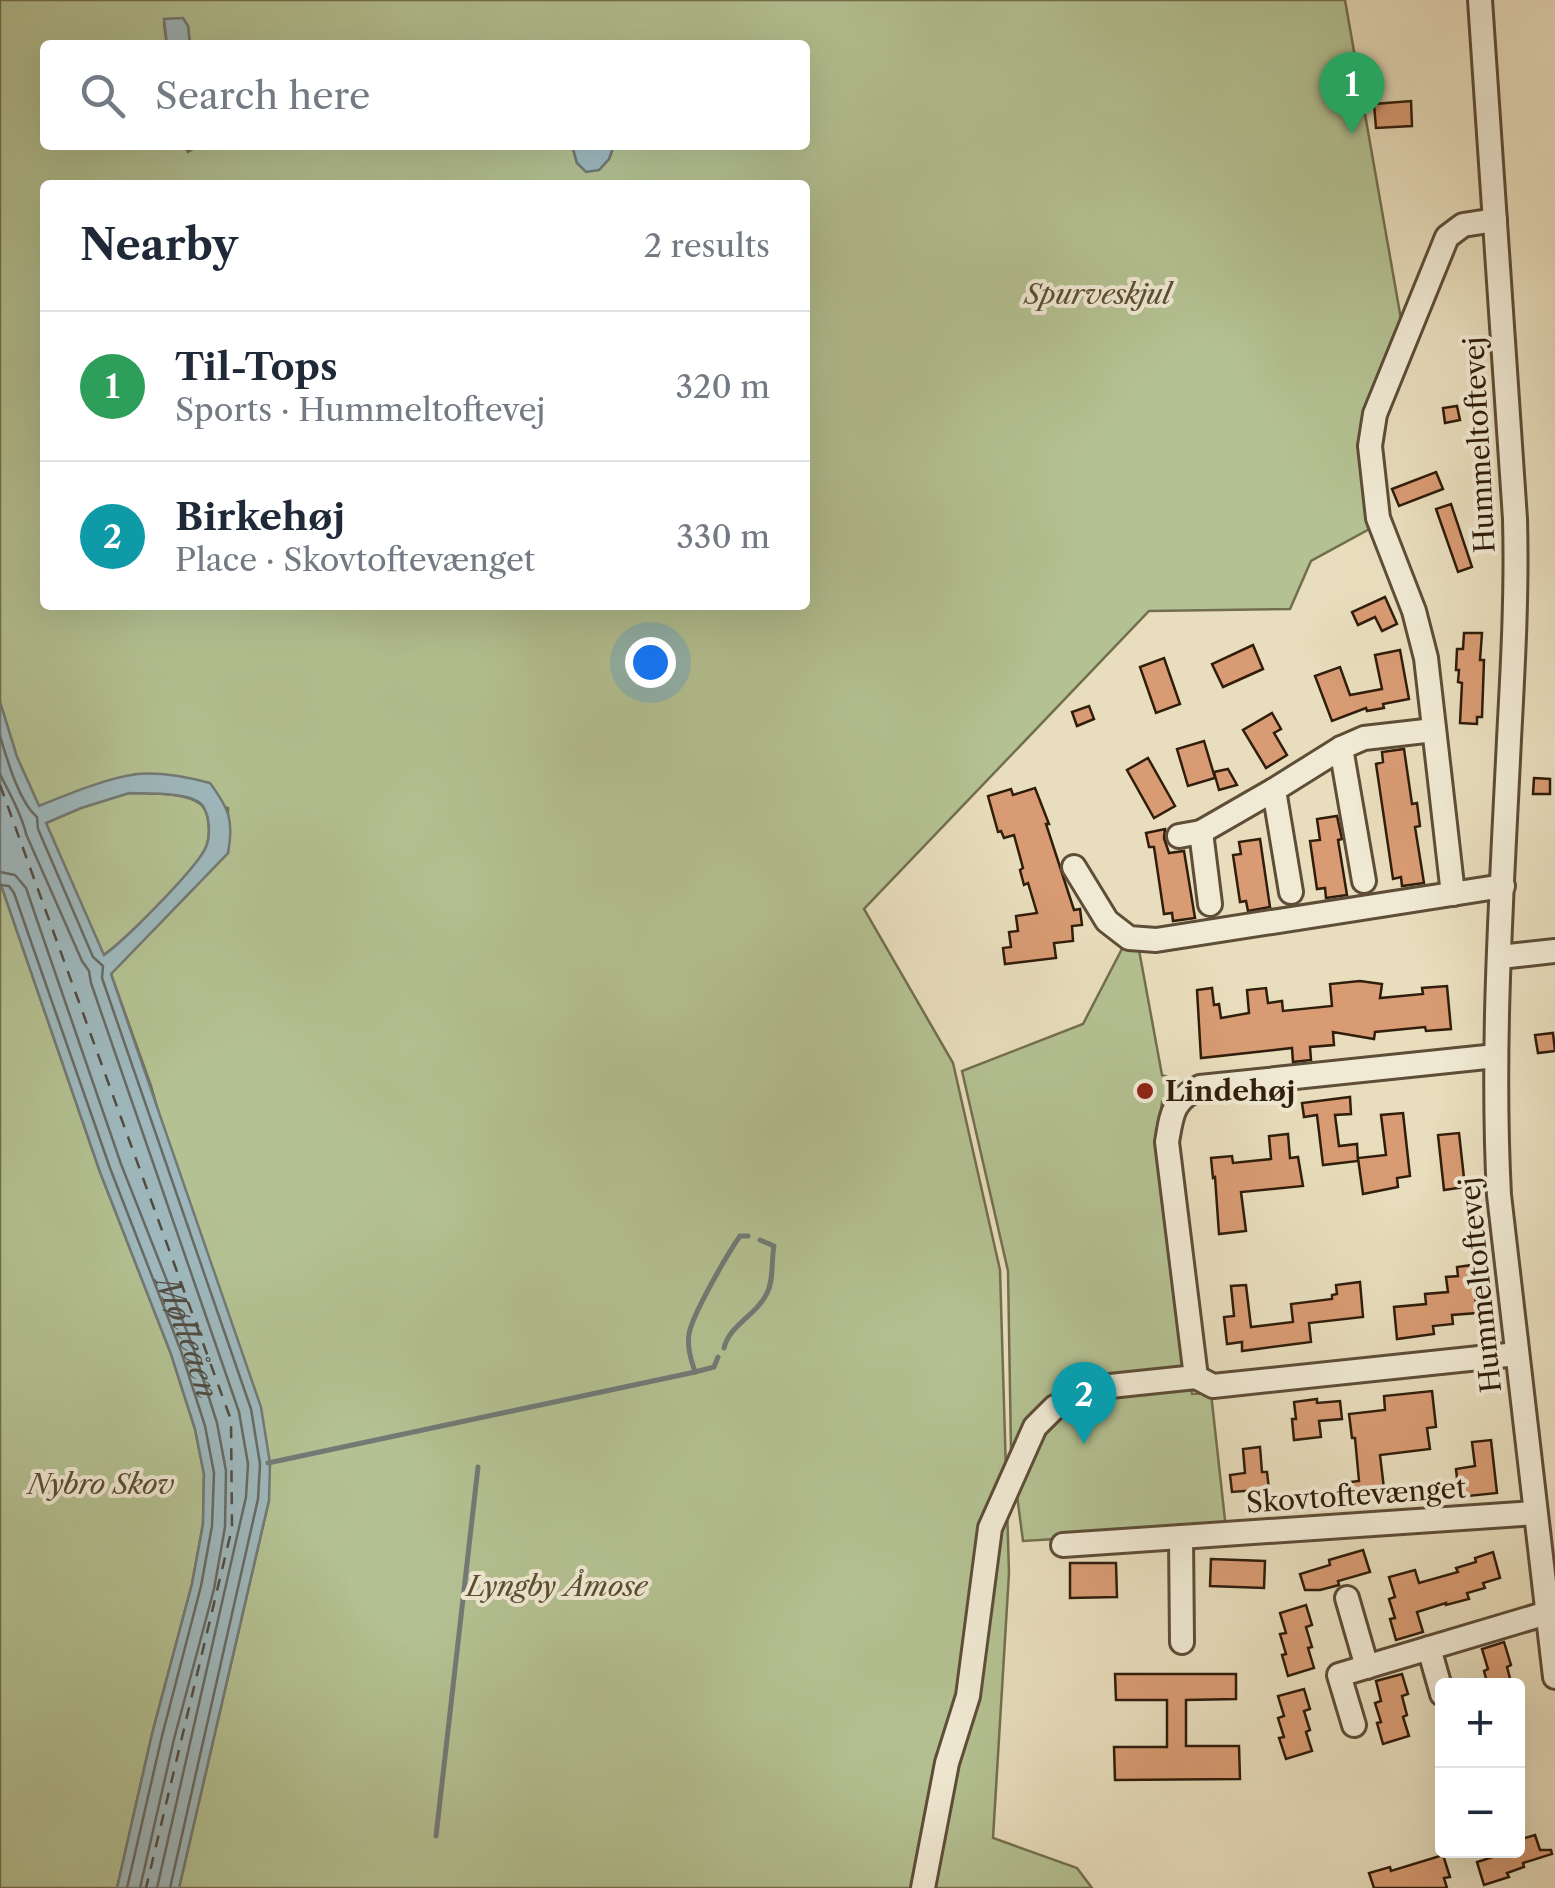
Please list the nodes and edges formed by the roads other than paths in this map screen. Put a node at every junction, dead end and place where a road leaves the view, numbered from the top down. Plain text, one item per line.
1 (1480, 0) edge
2 (1495, 220) junction
3 (1434, 730) junction
4 (1341, 748) junction
5 (1274, 790) junction
6 (1074, 867) dead end
7 (1364, 881) dead end
8 (1502, 886) junction
9 (1290, 892) dead end
10 (1453, 894) junction
11 (1210, 904) dead end
12 (1555, 951) edge
13 (1500, 957) junction
14 (1496, 1056) junction
15 (1517, 1354) junction
16 (1196, 1377) junction
17 (1535, 1512) junction
18 (1181, 1537) junction
19 (1063, 1544) dead end
20 (1346, 1598) dead end
21 (1548, 1613) junction
22 (1182, 1642) dead end
23 (1429, 1648) junction
24 (1367, 1667) junction
25 (1555, 1677) edge
26 (1437, 1678) edge
27 (1354, 1726) dead end
28 (923, 1888) edge

1 - 2 street, Hummeltoftevej
2 - 3 street
2 - 8 street, Hummeltoftevej
3 - 4 street
3 - 10 street
4 - 5 street
4 - 7 street
5 - 9 street
5 - 11 street
6 - 10 street
8 - 10 street
8 - 13 street, Hummeltoftevej
12 - 13 street
13 - 14 street, Hummeltoftevej
14 - 15 street, Hummeltoftevej
14 - 16 street
15 - 16 street
15 - 17 street, Hummeltoftevej
16 - 28 street
17 - 18 street, Skovtoftevænget
17 - 21 street, Hummeltoftevej
18 - 19 street, Skovtoftevænget
18 - 22 street
20 - 24 street
21 - 23 street
21 - 25 street, Hummeltoftevej
23 - 24 street
23 - 26 street
24 - 27 street

